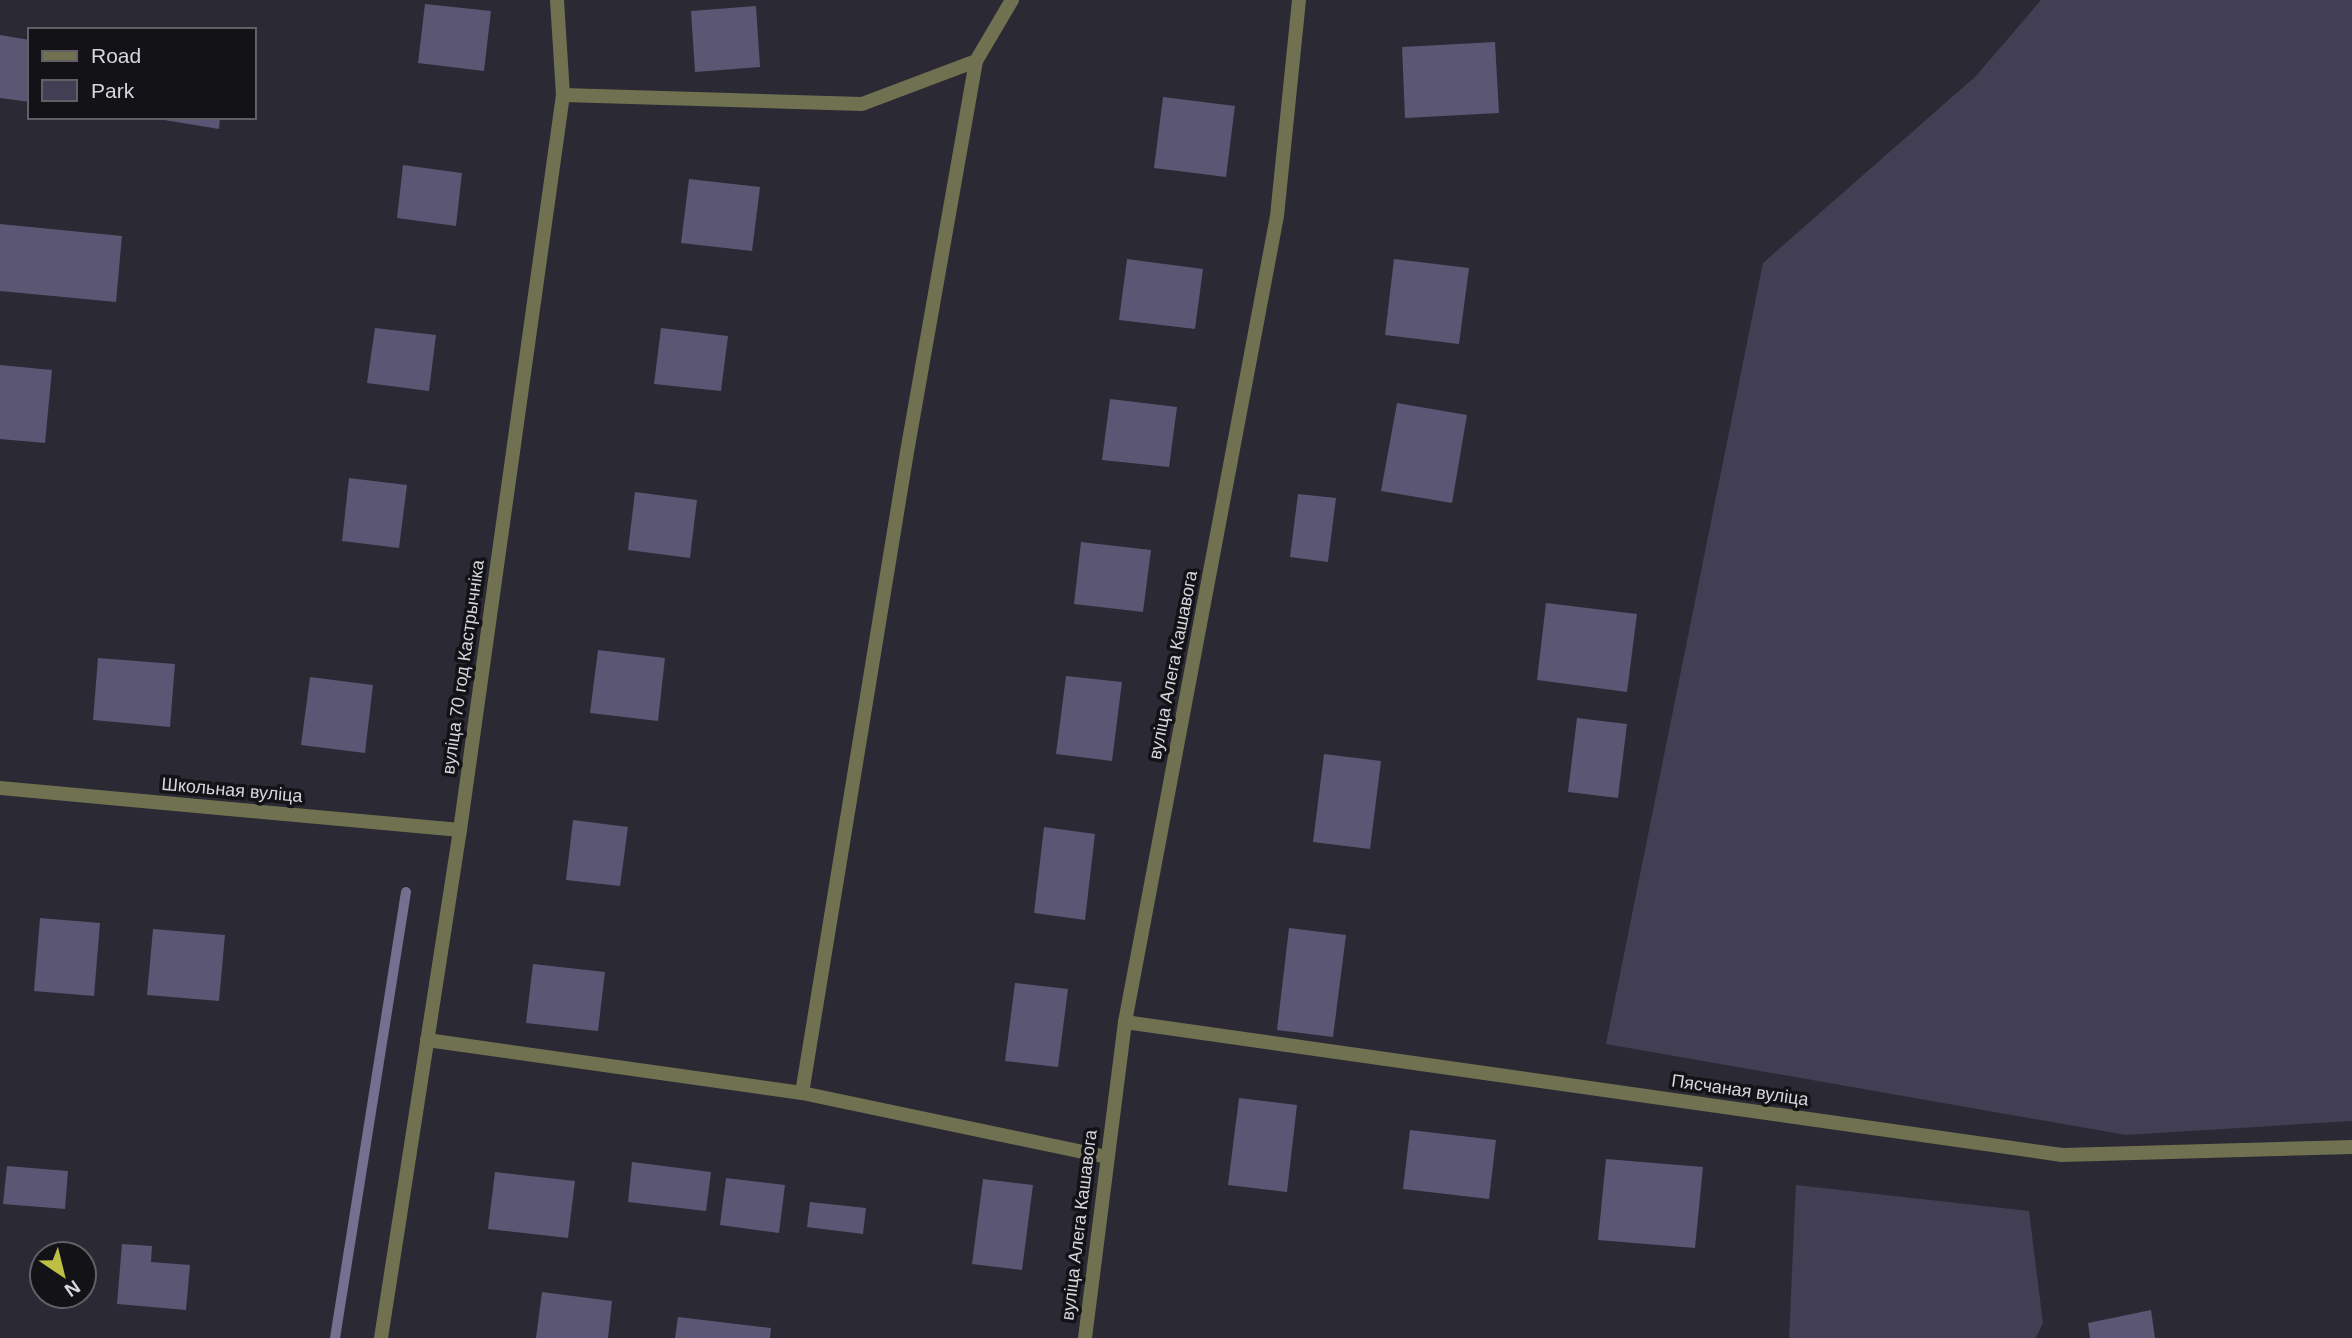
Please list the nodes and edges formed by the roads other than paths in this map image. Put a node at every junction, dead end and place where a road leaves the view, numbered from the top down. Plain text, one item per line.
1 (557, 0) edge
2 (1012, 0) edge
3 (1299, 0) edge
4 (976, 61) junction
5 (563, 95) junction
6 (0, 788) edge
7 (460, 831) junction
8 (1125, 1022) junction
9 (427, 1040) junction
10 (802, 1093) junction
11 (2352, 1147) edge
12 (1107, 1157) junction
13 (381, 1338) edge
14 (1085, 1338) edge

1 - 5 street, вуліца 70 год Кастрычніка
2 - 4 street
3 - 8 street, вуліца Алега Кашавога
4 - 5 street
4 - 10 street
5 - 7 street, вуліца 70 год Кастрычніка
6 - 7 street, Школьная вуліца
7 - 9 street, вуліца 70 год Кастрычніка
8 - 11 street, Пясчаная вуліца
8 - 12 street, вуліца Алега Кашавога
9 - 10 street
9 - 13 street, вуліца 70 год Кастрычніка
10 - 12 street
12 - 14 street, вуліца Алега Кашавога

